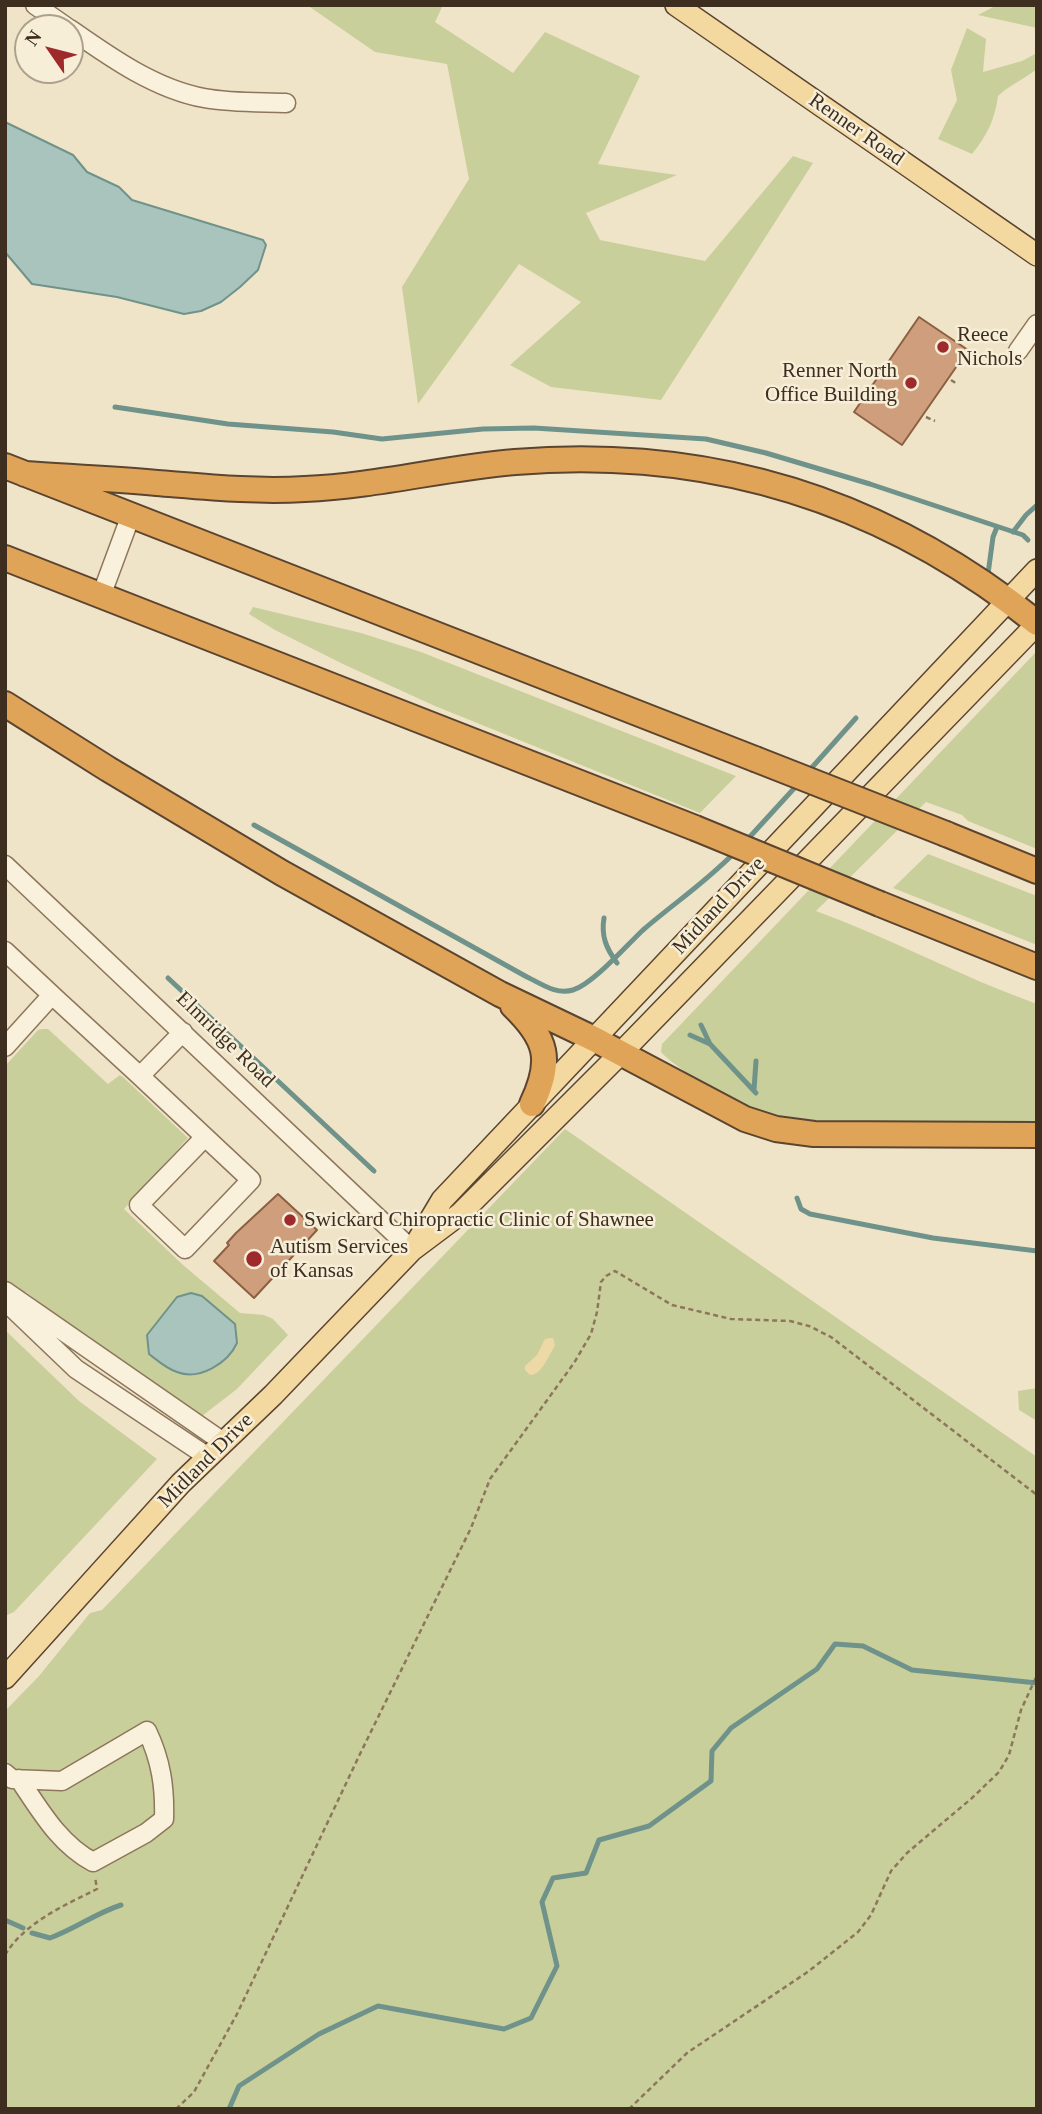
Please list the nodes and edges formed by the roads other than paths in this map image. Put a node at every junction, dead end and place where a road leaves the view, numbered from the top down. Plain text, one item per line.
1 (676, 5) edge
2 (84, 39) edge
3 (286, 103) dead end
4 (1037, 255) edge
5 (1037, 324) edge
6 (1018, 351) dead end
7 (15, 470) edge
8 (131, 515) junction
9 (5, 558) edge
10 (1037, 570) edge
11 (101, 596) junction
12 (1008, 600) junction
13 (1037, 623) edge
14 (5, 704) edge
15 (5, 865) edge
16 (1037, 871) edge
17 (5, 951) edge
18 (1037, 967) edge
19 (500, 994) junction
20 (52, 995) junction
21 (183, 1031) junction
22 (594, 1040) junction
23 (5, 1047) edge
24 (620, 1054) junction
25 (140, 1076) junction
26 (532, 1104) junction
27 (1037, 1135) edge
28 (205, 1138) junction
29 (412, 1250) junction
30 (5, 1291) edge
31 (5, 1301) edge
32 (223, 1442) junction
33 (208, 1457) junction
34 (5, 1678) edge
35 (12, 1776) edge

1 - 4 main road, Renner Road
2 - 3 street
5 - 6 street
7 - 8 highway
7 - 12 highway
8 - 11 street
8 - 16 highway, bridge
9 - 11 highway
10 - 12 main road, Midland Drive
11 - 18 highway, bridge
12 - 13 highway
12 - 22 main road, Midland Drive
13 - 24 main road, Midland Drive
14 - 19 highway
15 - 21 street, Elmridge Road
17 - 20 street
19 - 22 highway
19 - 26 highway
20 - 23 street
20 - 25 street
21 - 25 street
21 - 29 street, Elmridge Road
22 - 24 highway
22 - 26 main road, Midland Drive
24 - 27 highway
24 - 29 main road, Midland Drive
25 - 28 street
26 - 29 main road, Midland Drive
28 - 28 street
29 - 32 main road, Midland Drive
30 - 32 street
31 - 33 street
32 - 33 main road, Midland Drive
33 - 34 main road, Midland Drive
35 - 35 street

